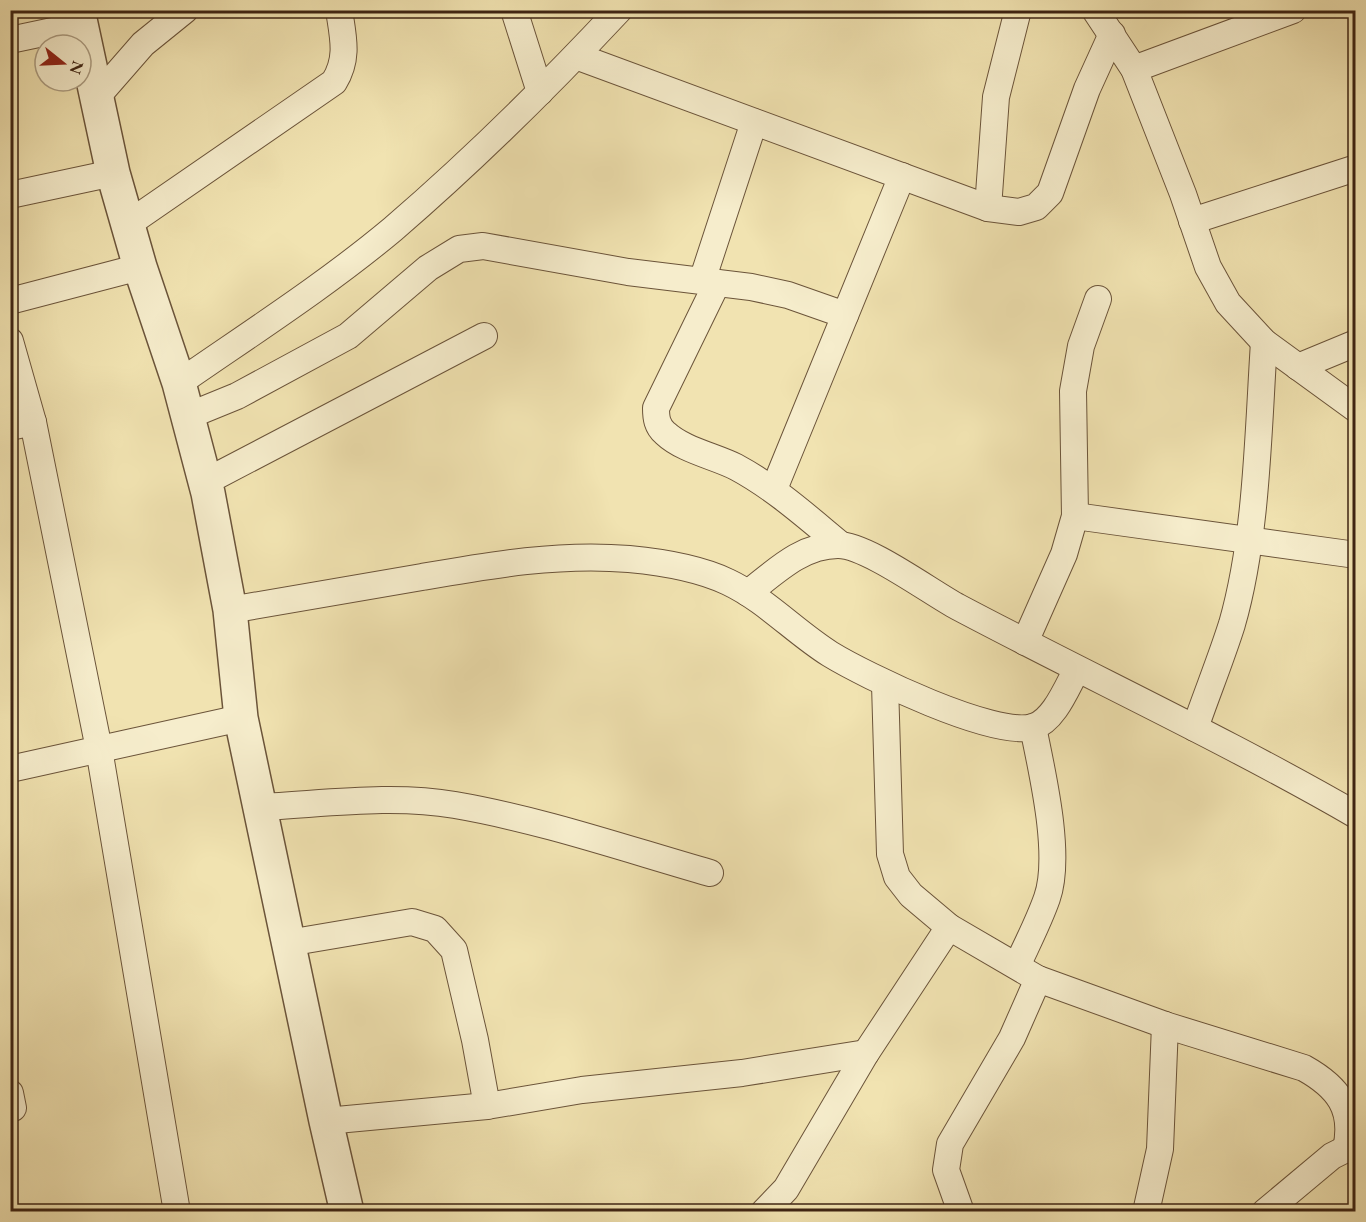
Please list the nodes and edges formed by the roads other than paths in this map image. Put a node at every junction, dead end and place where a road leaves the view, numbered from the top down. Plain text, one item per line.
1 (185, 10) edge
2 (339, 10) edge
3 (514, 10) edge
4 (619, 10) edge
5 (1095, 10) edge
6 (1293, 10) edge
7 (1011, 14) edge
8 (79, 18) edge
9 (1112, 34) junction
10 (10, 40) edge
11 (576, 56) junction
12 (1134, 69) junction
13 (540, 92) junction
14 (95, 99) junction
15 (754, 122) junction
16 (1356, 168) edge
17 (113, 173) junction
18 (902, 176) junction
19 (10, 195) edge
20 (988, 208) junction
21 (1192, 221) junction
22 (128, 224) junction
23 (140, 267) junction
24 (709, 282) junction
25 (1098, 299) dead end
26 (10, 301) edge
27 (845, 315) junction
28 (484, 336) dead end
29 (10, 341) edge
30 (1264, 342) junction
31 (1356, 343) edge
32 (1298, 367) junction
33 (179, 383) junction
34 (1356, 409) edge
35 (188, 416) junction
36 (22, 425) edge
37 (205, 482) junction
38 (774, 489) junction
39 (1075, 516) junction
40 (1247, 538) junction
41 (841, 545) junction
42 (1356, 555) edge
43 (748, 593) junction
44 (230, 610) junction
45 (1025, 642) junction
46 (1077, 669) junction
47 (885, 684) junction
48 (241, 718) junction
49 (1033, 727) junction
50 (1195, 728) junction
51 (99, 749) junction
52 (10, 769) edge
53 (260, 807) junction
54 (1356, 815) edge
55 (710, 873) dead end
56 (949, 927) junction
57 (288, 943) junction
58 (1017, 966) junction
59 (1038, 979) junction
60 (1165, 1024) junction
61 (866, 1053) junction
62 (487, 1106) junction
63 (326, 1121) junction
64 (1351, 1149) edge
65 (177, 1212) edge
66 (347, 1212) edge
67 (764, 1212) edge
68 (961, 1212) edge
69 (1146, 1212) edge
70 (1265, 1212) edge

1 - 14 street
2 - 22 street
3 - 13 street
4 - 11 street
5 - 9 street
6 - 12 street
7 - 20 street
8 - 10 street
8 - 14 street
9 - 12 street
9 - 20 street
11 - 13 street
11 - 15 street
12 - 21 street
13 - 33 street
14 - 17 street
15 - 18 street
15 - 24 street
16 - 21 street
17 - 19 street
17 - 22 street
18 - 20 street
18 - 27 street
21 - 30 street
22 - 23 street
23 - 26 street
23 - 33 street
24 - 27 street
24 - 35 street
24 - 38 street
25 - 39 street
27 - 38 street
28 - 37 street
29 - 36 street
30 - 32 street
30 - 40 street
31 - 32 street
32 - 34 street
33 - 35 street
35 - 37 street
36 - 51 street
37 - 44 street
38 - 41 street
39 - 40 street
39 - 45 street
40 - 42 street
40 - 50 street
41 - 43 street
41 - 45 street
43 - 44 street
43 - 47 street
44 - 48 street
45 - 46 street
46 - 49 street
46 - 50 street
47 - 49 street
47 - 56 street
48 - 51 street
48 - 53 street
49 - 58 street
50 - 54 street
51 - 52 street
51 - 65 street
53 - 55 street
53 - 57 street
56 - 58 street
56 - 61 street
57 - 62 street
57 - 63 street
58 - 59 street
59 - 60 street
59 - 68 street
60 - 64 street
60 - 69 street
61 - 62 street
61 - 67 street
62 - 63 street
63 - 66 street
64 - 70 street

